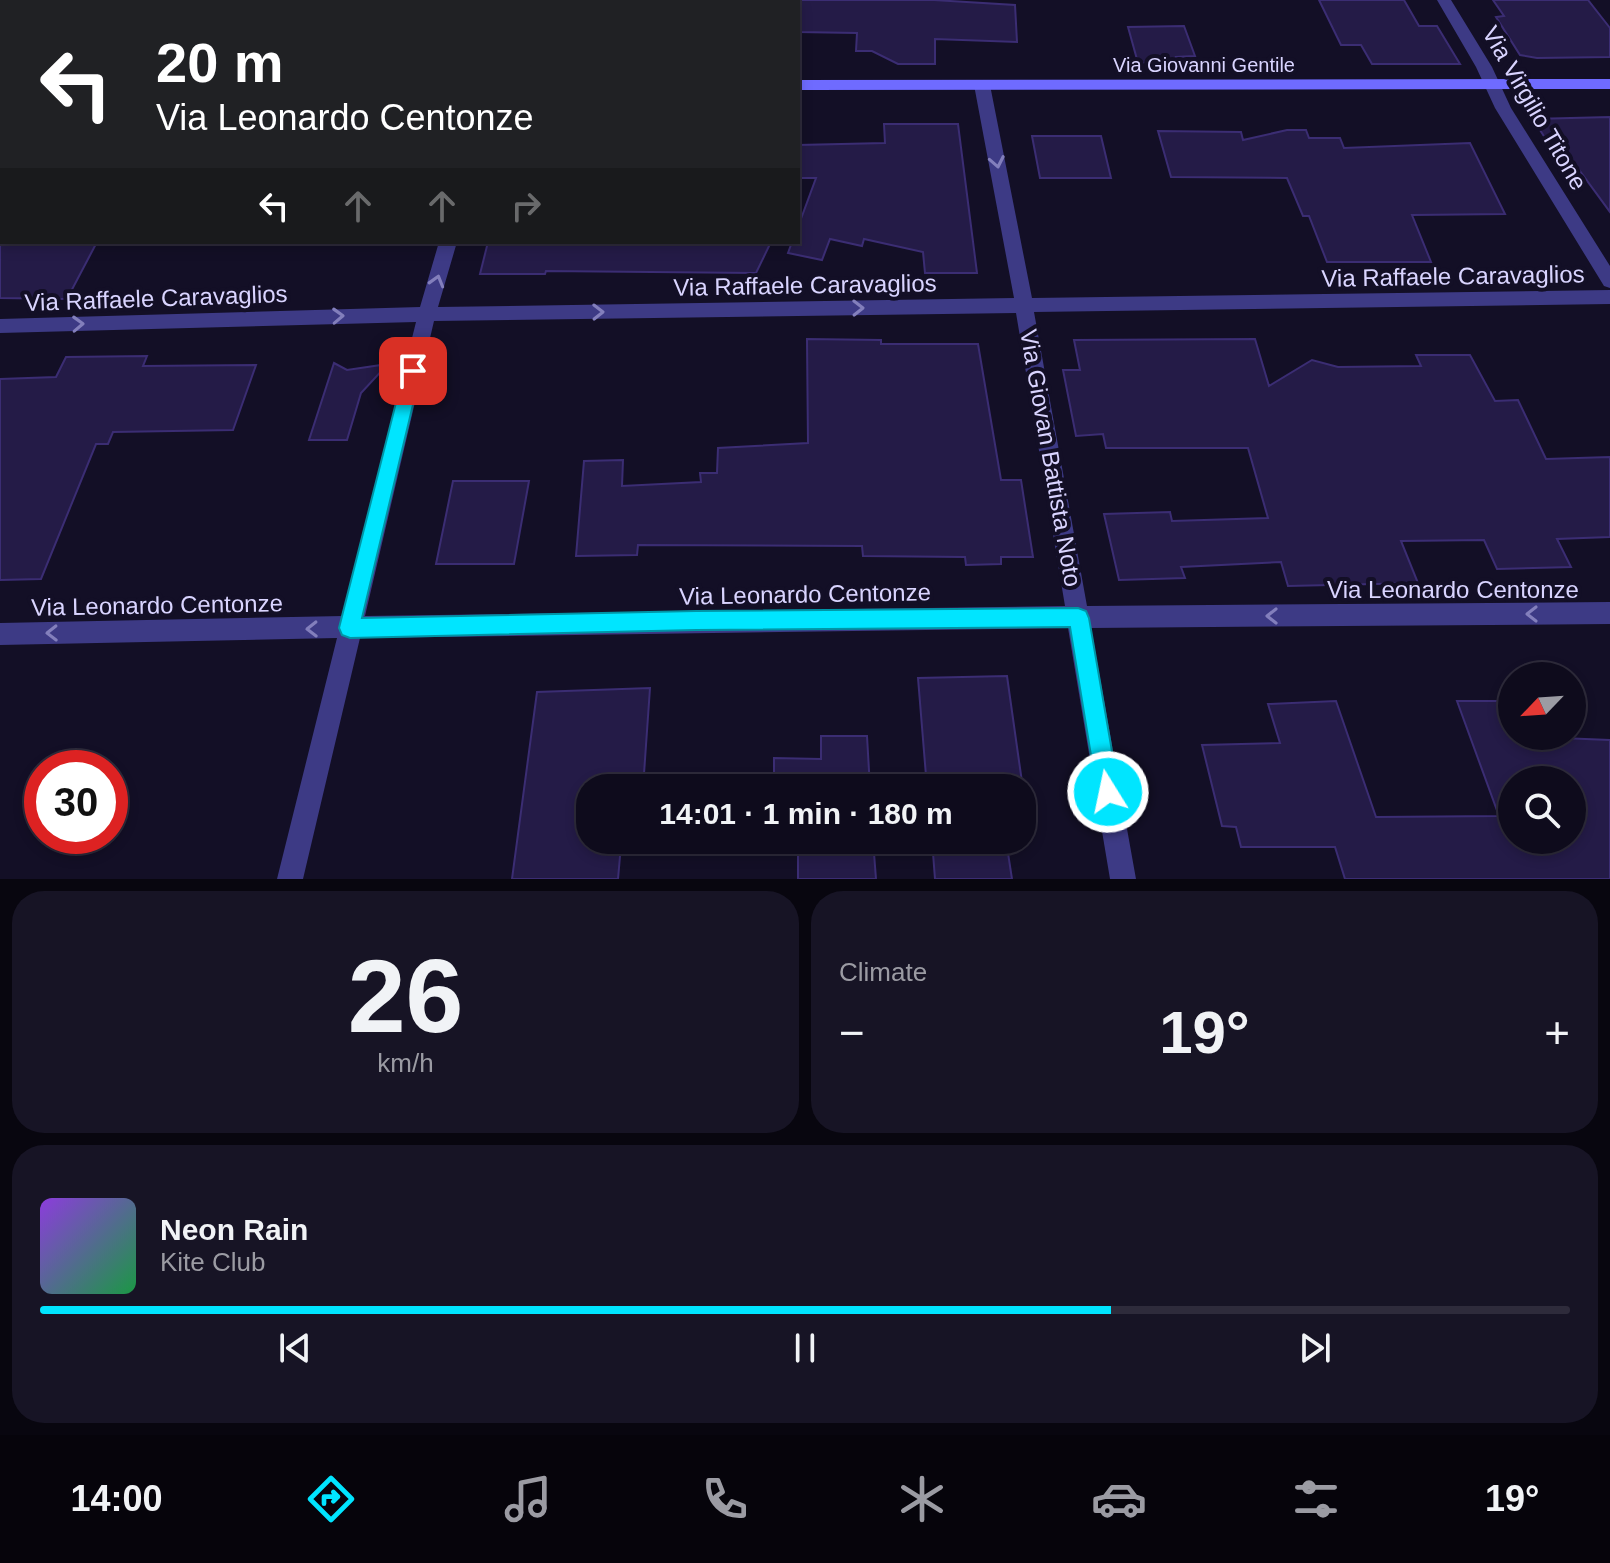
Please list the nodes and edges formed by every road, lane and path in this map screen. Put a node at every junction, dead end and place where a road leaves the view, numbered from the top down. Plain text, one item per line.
1 (1444, 0) edge
2 (1493, 84) junction
3 (1610, 84) edge
4 (800, 85) edge
5 (982, 85) junction
6 (447, 244) edge
7 (1610, 281) edge
8 (1610, 297) edge
9 (1024, 306) junction
10 (427, 314) junction
11 (0, 326) edge
12 (1610, 613) edge
13 (1078, 618) junction
14 (350, 628) junction
15 (0, 634) edge
16 (290, 879) edge
17 (1123, 879) edge

1 - 2 street, Via Virgilio Titone
2 - 3 main road, Via Giovanni Gentile
2 - 5 main road, Via Giovanni Gentile
2 - 7 street, Via Virgilio Titone
4 - 5 main road, Via Giovanni Gentile
5 -> 9 street, Via Giovan Battista Noto
10 -> 6 street
8 - 9 street, Via Raffaele Caravaglios
10 -> 9 street, Via Raffaele Caravaglios
9 - 13 street, Via Giovan Battista Noto
11 -> 10 street, Via Raffaele Caravaglios
10 - 14 street
12 -> 13 street, Via Leonardo Centonze
13 - 14 street, Via Leonardo Centonze
13 - 17 street, Via Giovan Battista Noto
14 -> 15 street, Via Leonardo Centonze
14 - 16 street

